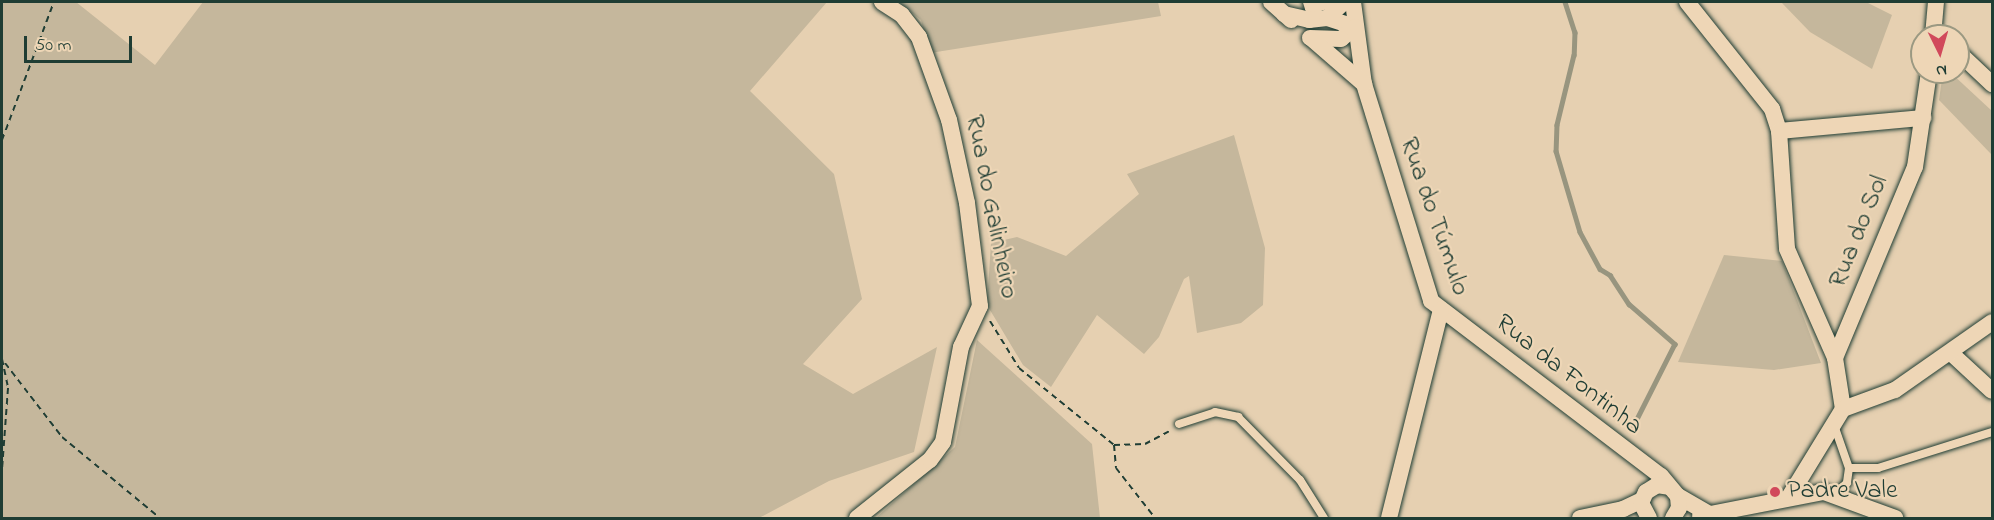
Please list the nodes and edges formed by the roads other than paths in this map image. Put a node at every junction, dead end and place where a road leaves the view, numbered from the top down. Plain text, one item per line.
1 (882, 2) edge
2 (1271, 2) edge
3 (1309, 2) edge
4 (1344, 2) edge
5 (1353, 2) edge
6 (1687, 2) edge
7 (1936, 2) edge
8 (1328, 10) edge
9 (1284, 14) junction
10 (1936, 24) edge
11 (1355, 27) junction
12 (1310, 38) junction
13 (1970, 63) edge
14 (1364, 84) junction
15 (1927, 84) edge
16 (1992, 84) edge
17 (1923, 118) junction
18 (1779, 131) junction
19 (1441, 309) junction
20 (1992, 322) edge
21 (1952, 354) junction
22 (1835, 358) junction
23 (1992, 391) edge
24 (1843, 409) junction
25 (1179, 424) road end
26 (1833, 424) junction
27 (1992, 432) edge
28 (1636, 461) junction
29 (1849, 468) junction
30 (1674, 491) junction
31 (1836, 493) junction
32 (1643, 497) junction
33 (1789, 497) junction
34 (1711, 516) edge
35 (857, 519) edge
36 (1324, 519) edge
37 (1389, 519) edge
38 (1580, 519) edge
39 (1649, 519) edge
40 (1673, 519) edge
41 (1895, 519) edge

1 - 35 street, Rua do Galinheiro
2 - 9 street
3 - 8 street
4 - 8 street
5 - 11 street, Rua do Túmulo
6 - 18 street
7 - 10 street
8 - 9 street
8 - 11 street
9 - 12 street
11 - 12 street
11 - 14 street, Rua do Túmulo
12 - 14 street
13 - 16 street
14 - 19 street, Rua do Túmulo
15 - 17 street, Rua do Sol
17 - 18 street
17 - 22 street, Rua do Sol
18 - 22 street
19 - 28 street, Rua da Fontinha
19 - 37 street, Rua do Túmulo
20 - 21 street
21 - 23 street
21 - 24 street
22 - 24 street
24 - 26 street
25 - 36 lane
26 - 29 lane
26 - 33 street
27 - 29 lane
28 - 30 street, Rua da Fontinha
28 - 32 street
29 - 31 lane
30 - 32 street
30 - 34 street, Rua da Fontinha
30 - 40 street
31 - 33 street
31 - 41 street
32 - 38 street
32 - 39 street
33 - 34 street

